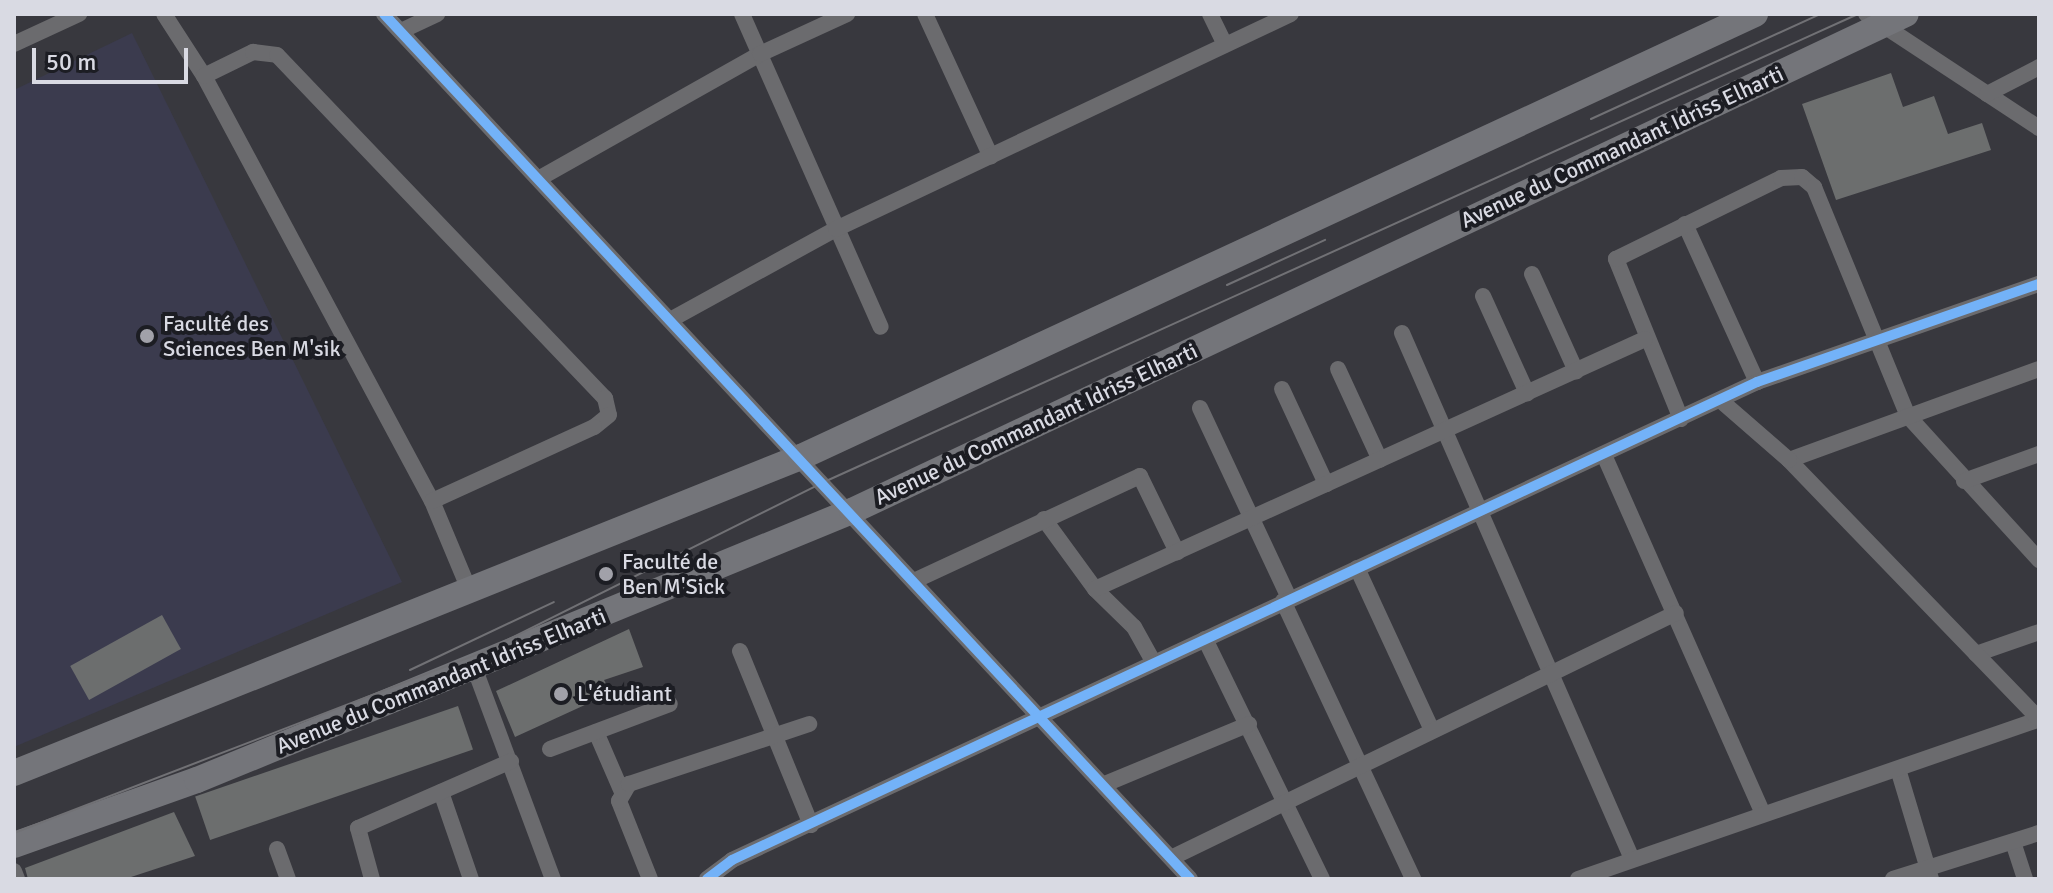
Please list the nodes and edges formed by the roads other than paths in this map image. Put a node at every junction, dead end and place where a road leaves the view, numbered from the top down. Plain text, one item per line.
1 (79, 14) edge
2 (164, 14) edge
3 (384, 14) edge
4 (437, 14) edge
5 (742, 14) edge
6 (847, 14) edge
7 (925, 14) edge
8 (1210, 14) edge
9 (1291, 14) edge
10 (1755, 14) edge
11 (1906, 14) edge
12 (1873, 20) edge
13 (401, 31) junction
14 (14, 44) edge
15 (1225, 45) junction
16 (760, 54) junction
17 (2039, 67) edge
18 (204, 76) junction
19 (1987, 94) junction
20 (2039, 128) edge
21 (991, 157) junction
22 (540, 178) junction
23 (1685, 224) junction
24 (836, 229) junction
25 (1532, 274) dead end
26 (2039, 284) edge
27 (1483, 296) dead end
28 (672, 319) junction
29 (881, 327) dead end
30 (1402, 333) dead end
31 (1877, 338) junction
32 (1645, 339) junction
33 (1338, 369) dead end
34 (2039, 369) edge
35 (1576, 371) junction
36 (1757, 382) junction
37 (1282, 389) dead end
38 (1527, 393) junction
39 (1720, 400) junction
40 (1200, 408) dead end
41 (1908, 416) junction
42 (1681, 419) junction
43 (1446, 430) junction
44 (2039, 454) edge
45 (1604, 455) junction
46 (801, 457) junction
47 (1380, 460) junction
48 (1789, 460) junction
49 (1964, 481) junction
50 (1326, 484) junction
51 (432, 501) junction
52 (852, 511) junction
53 (1482, 512) junction
54 (1251, 518) junction
55 (1044, 519) junction
56 (2032, 543) edge
57 (1177, 552) junction
58 (2039, 560) edge
59 (1357, 568) junction
60 (916, 580) junction
61 (1095, 589) junction
62 (470, 592) junction
63 (1286, 599) junction
64 (1676, 613) junction
65 (2039, 632) edge
66 (1205, 639) junction
67 (740, 651) dead end
68 (1976, 654) junction
69 (1154, 663) junction
70 (474, 667) junction
71 (1551, 672) junction
72 (670, 704) dead end
73 (1044, 716) junction
74 (809, 724) dead end
75 (1249, 724) junction
76 (1431, 728) junction
77 (596, 732) junction
78 (771, 736) junction
79 (550, 749) dead end
80 (511, 761) junction
81 (1358, 763) junction
82 (1898, 769) junction
83 (14, 773) edge
84 (1105, 784) junction
85 (441, 792) junction
86 (622, 792) junction
87 (1287, 799) junction
88 (1763, 814) junction
89 (811, 825) junction
90 (2039, 833) edge
91 (2013, 842) junction
92 (14, 845) edge
93 (277, 849) dead end
94 (1171, 858) junction
95 (1632, 859) junction
96 (14, 871) edge
97 (1929, 874) edge
98 (1581, 878) edge
99 (17, 879) edge
100 (288, 879) edge
101 (372, 879) edge
102 (471, 879) edge
103 (553, 879) edge
104 (650, 879) edge
105 (707, 879) edge
106 (1190, 879) edge
107 (1322, 879) edge
108 (1413, 879) edge
109 (1893, 879) edge
110 (2025, 879) edge

1 - 14 street
2 - 18 street
3 - 13 street
4 - 13 street
5 - 16 street
6 - 16 street
7 - 21 street
8 - 15 street
9 - 15 street
10 - 46 main road
11 - 12 main road, Avenue du Commandant Idriss Elharti
12 - 19 street
12 - 52 main road, Avenue du Commandant Idriss Elharti
13 - 22 street
15 - 21 street
16 - 22 street
16 - 24 street
17 - 19 street
18 - 51 street
18 - 51 street
19 - 20 street
21 - 24 street
22 - 28 street
23 - 31 street
23 - 32 street
23 - 36 street
24 - 28 street
24 - 29 street
25 - 35 street
26 - 31 street
27 - 38 street
28 - 46 street
30 - 43 street
31 - 36 street
31 - 41 street
32 - 35 street
32 - 42 street
33 - 47 street
34 - 41 street
35 - 38 street
36 - 39 street
37 - 50 street
38 - 43 street
39 - 42 street
39 - 48 street
40 - 54 street
41 - 48 street
41 - 49 street
42 - 45 street
43 - 47 street
43 - 53 street
44 - 49 street
45 - 53 street
45 - 64 street
46 - 52 street
46 - 62 main road
47 - 50 street
48 - 68 street
49 - 56 street
50 - 54 street
51 - 62 street
52 - 60 street
52 - 70 main road, Avenue du Commandant Idriss Elharti
53 - 59 street
53 - 71 street
54 - 57 street
54 - 63 street
55 - 57 street
55 - 60 street
55 - 61 street
56 - 58 street
57 - 61 street
59 - 63 street
59 - 76 street
60 - 73 street
61 - 69 street
62 - 83 main road
63 - 66 street
63 - 81 street
64 - 71 street
64 - 88 street
65 - 68 street
66 - 69 street
66 - 75 street
67 - 78 street
68 - 82 street
69 - 73 street
70 - 80 street
70 - 92 main road, Avenue du Commandant Idriss Elharti
71 - 76 street
71 - 95 street
72 - 77 street
73 - 84 street
73 - 89 street
74 - 78 street
75 - 84 street
75 - 87 street
76 - 81 street
77 - 79 street
77 - 86 street
78 - 86 street
78 - 89 street
80 - 85 street
80 - 103 street
81 - 87 street
81 - 108 street
82 - 88 street
82 - 97 street
84 - 94 street
85 - 101 street
85 - 102 street
86 - 104 street
87 - 94 street
87 - 107 street
88 - 95 street
89 - 105 street
90 - 91 street
91 - 97 street
91 - 110 street
93 - 100 street
94 - 106 street
95 - 98 street
96 - 99 street
97 - 109 street

